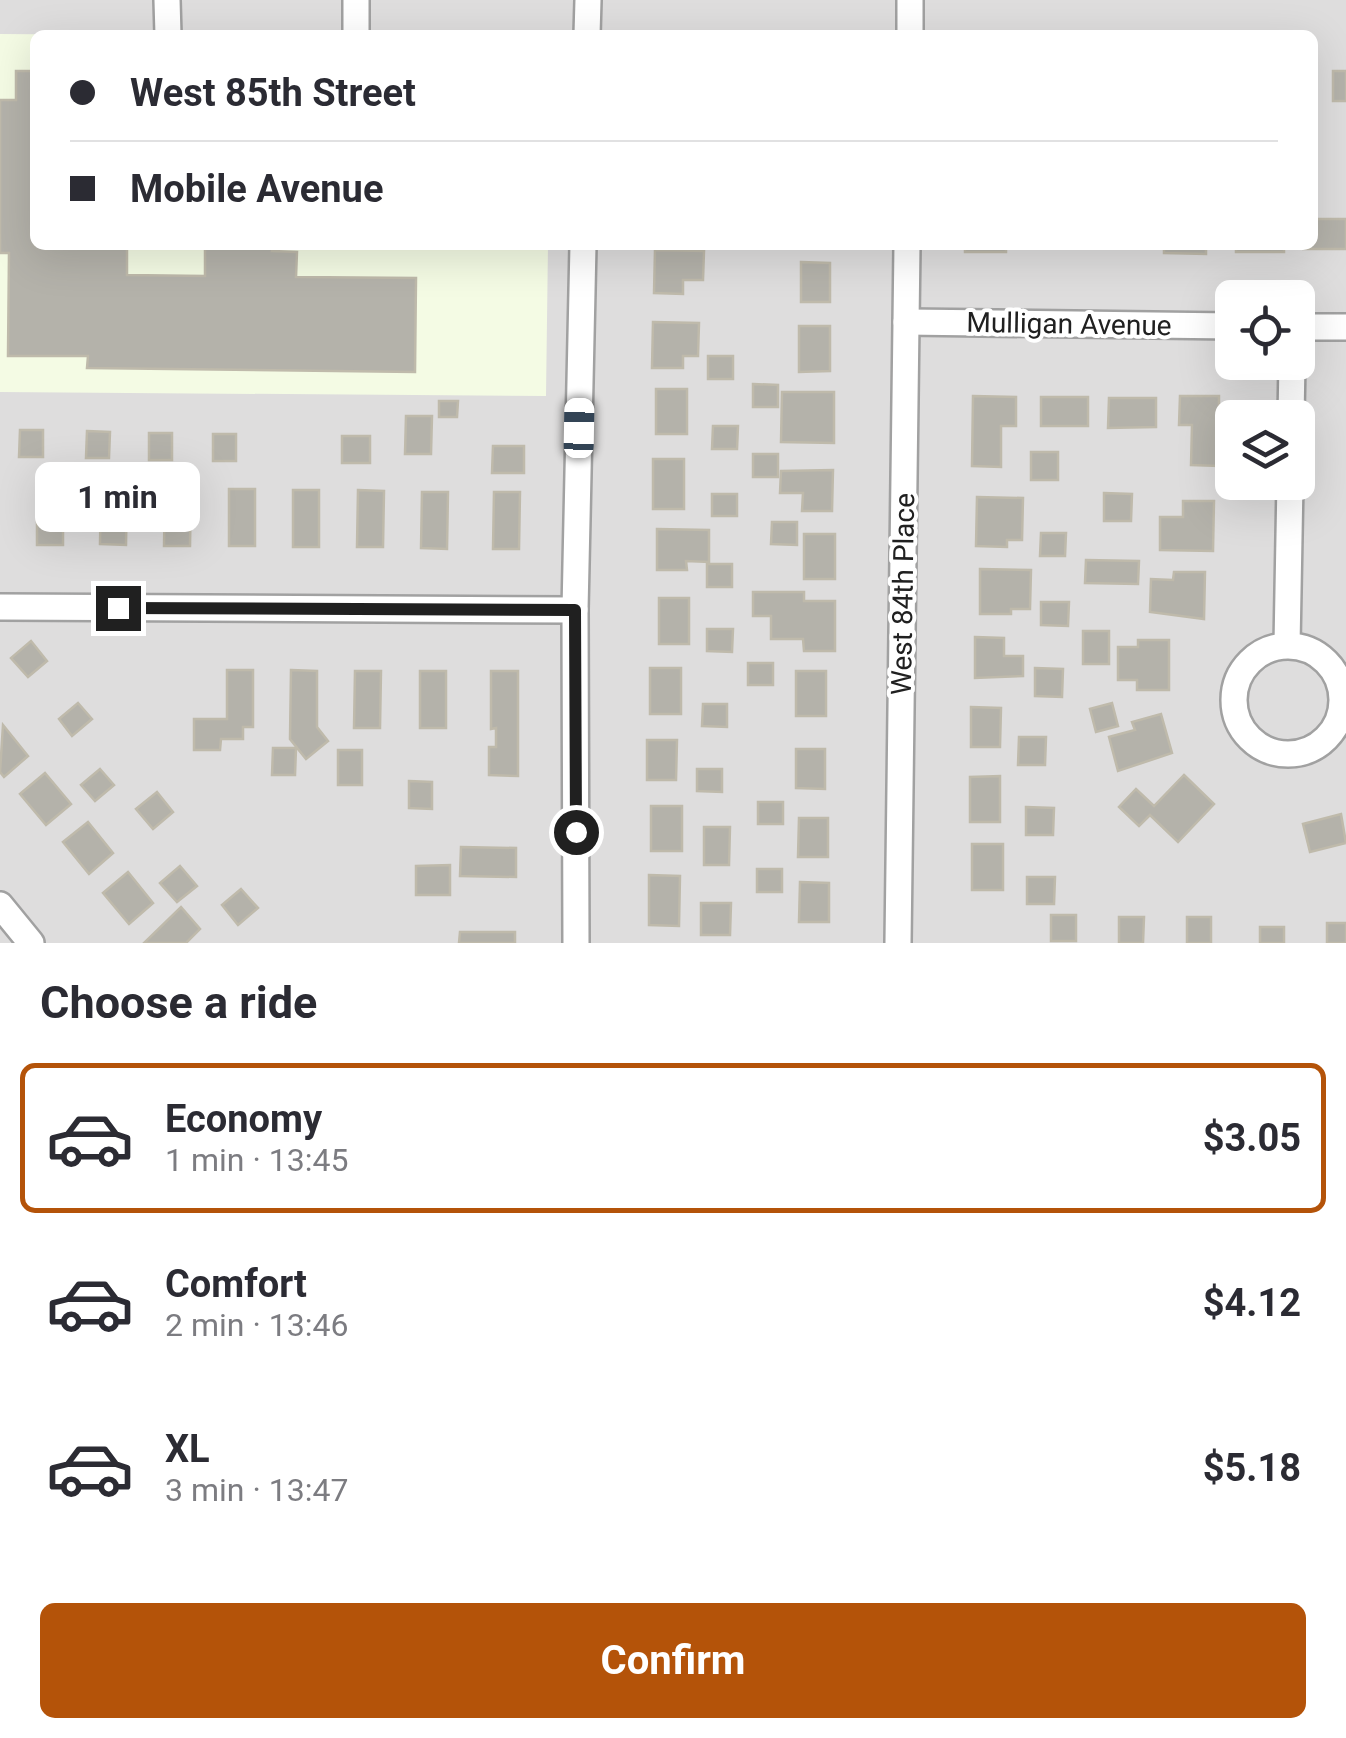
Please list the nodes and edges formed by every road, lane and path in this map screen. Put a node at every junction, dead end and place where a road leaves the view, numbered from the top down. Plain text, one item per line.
1 (168, 0) edge
2 (356, 0) edge
3 (588, 0) edge
4 (910, 0) edge
5 (168, 30) edge
6 (356, 30) edge
7 (587, 30) edge
8 (910, 30) edge
9 (583, 250) edge
10 (907, 250) edge
11 (906, 322) junction
12 (1215, 326) edge
13 (1315, 327) edge
14 (1346, 327) edge
15 (1290, 500) edge
16 (0, 607) edge
17 (575, 610) junction
18 (1287, 646) junction
19 (0, 906) edge
20 (32, 943) edge
21 (576, 943) edge
22 (898, 943) edge

1 - 5 street
2 - 6 street
3 - 7 street
4 - 8 street
9 - 17 street
10 - 11 street, West 84th Place
11 - 12 street, Mulligan Avenue
11 - 22 street, West 84th Place
13 - 14 street
15 - 18 street
16 - 17 street
17 - 21 street
18 - 18 street
19 - 20 street

